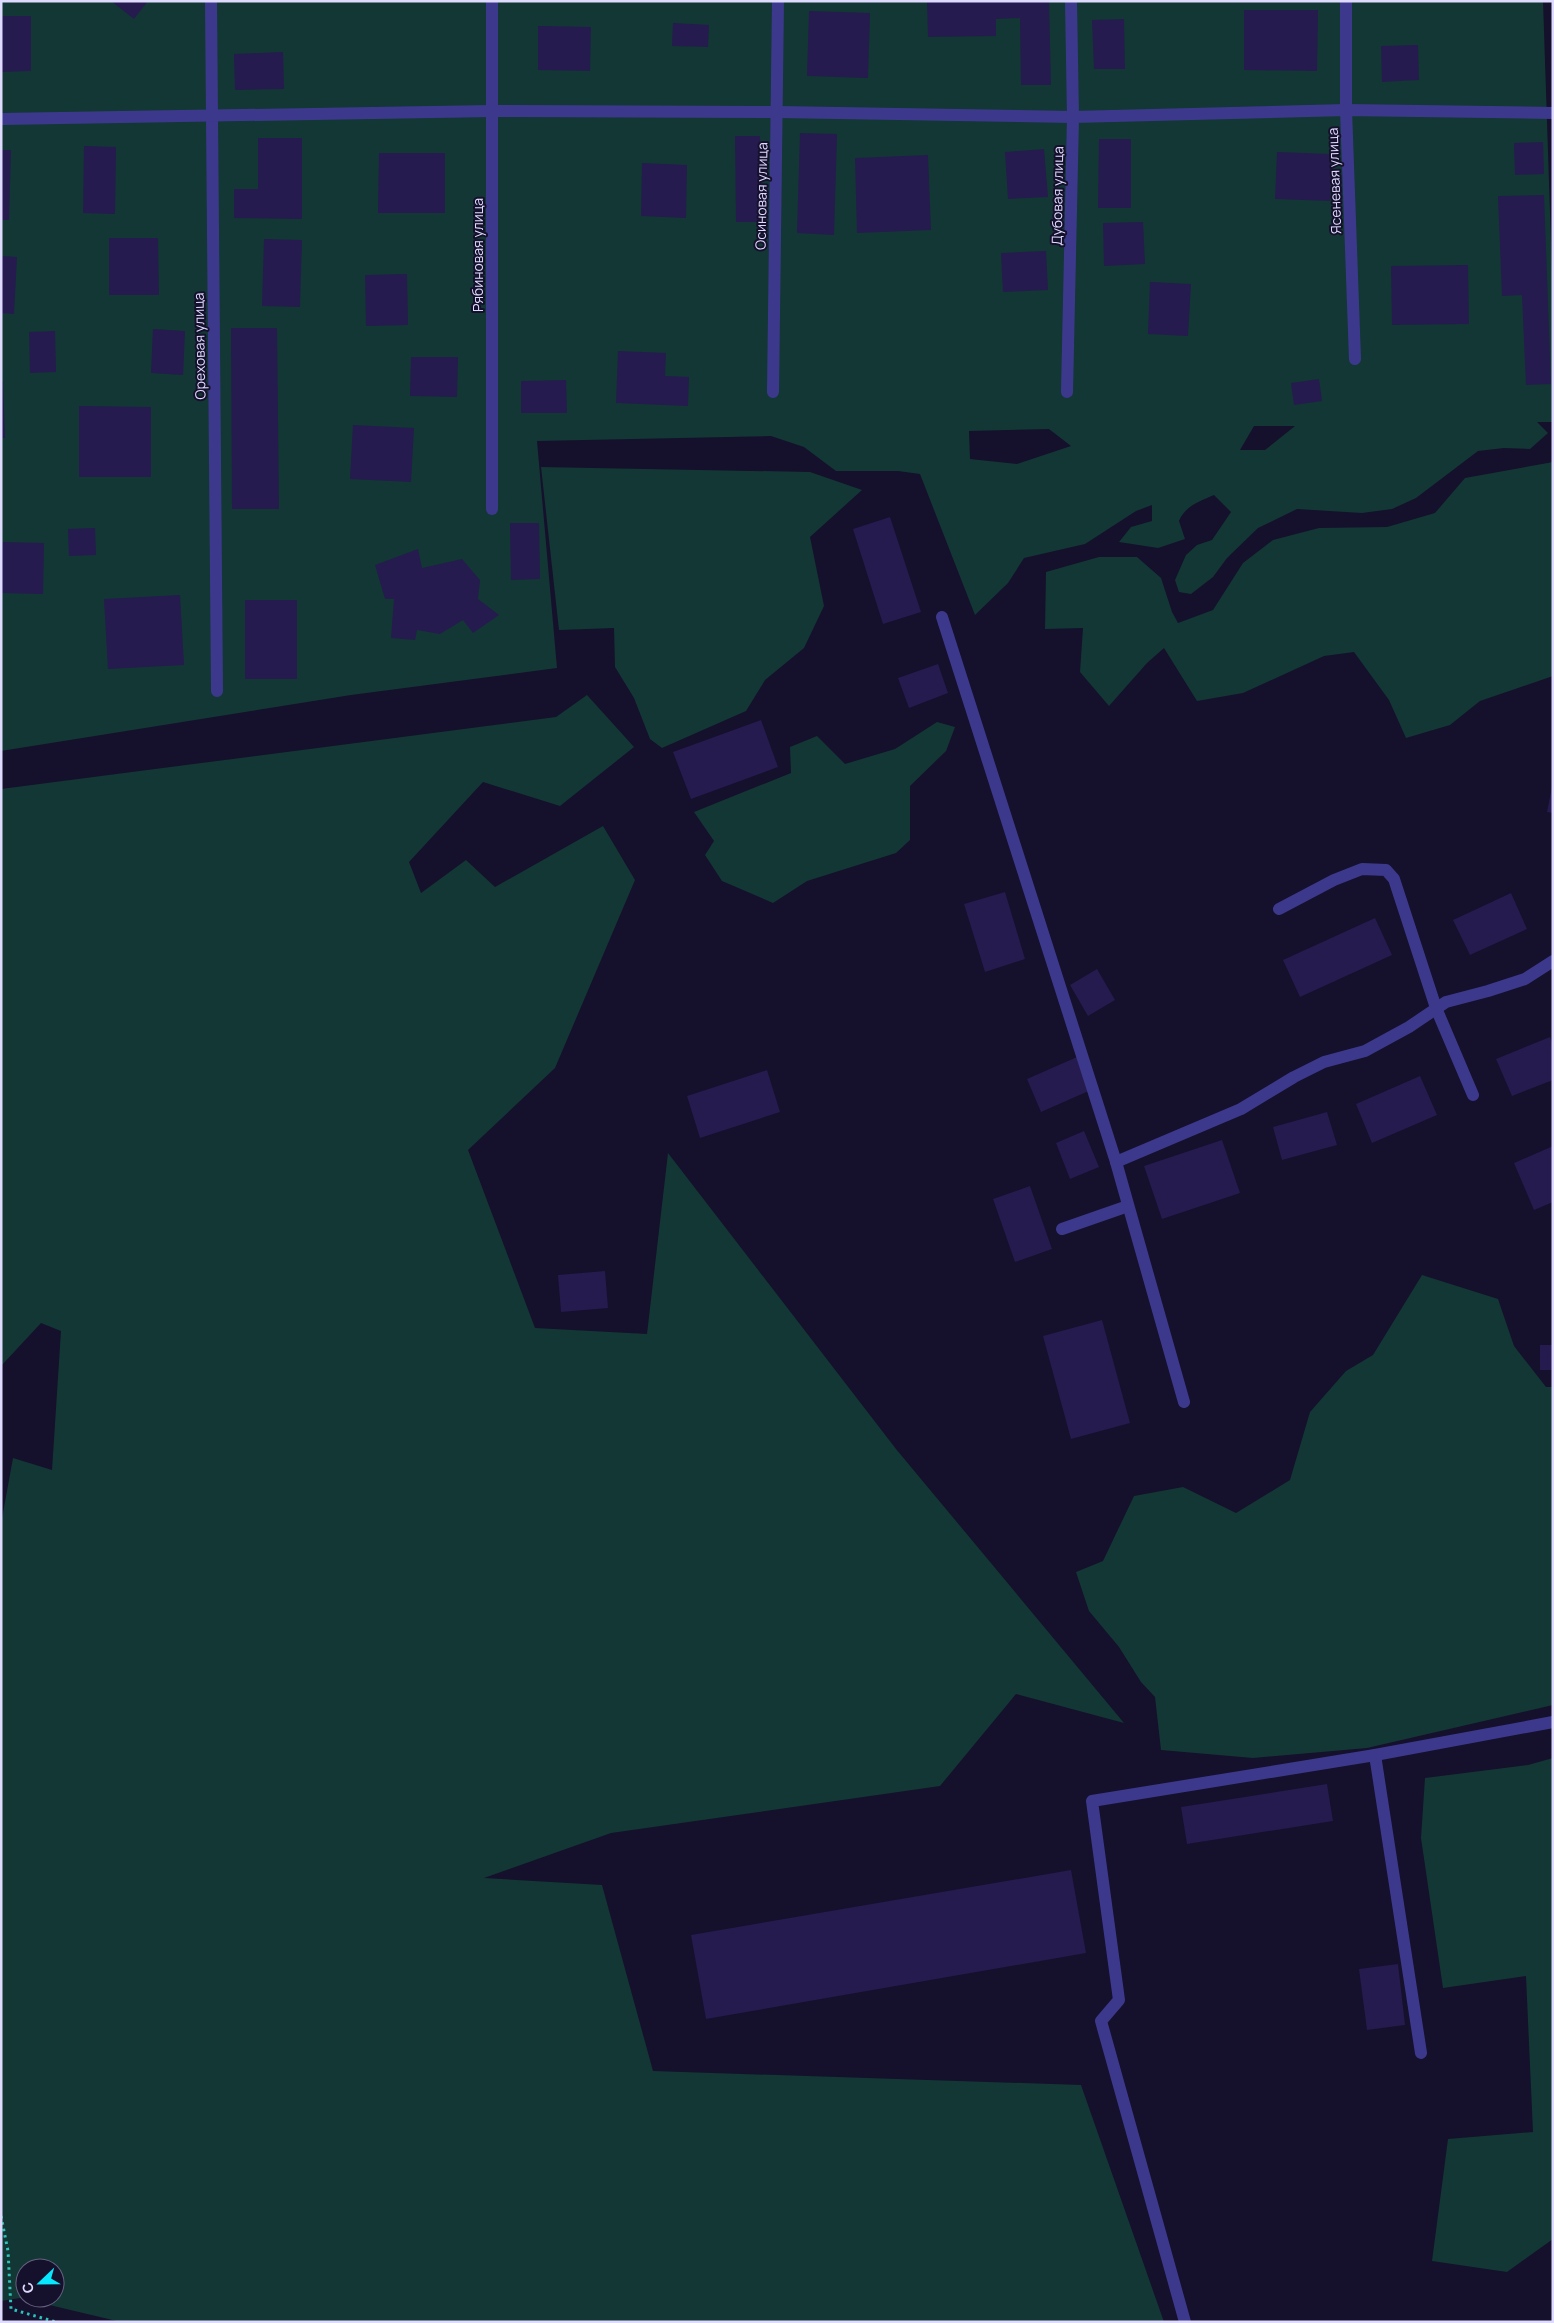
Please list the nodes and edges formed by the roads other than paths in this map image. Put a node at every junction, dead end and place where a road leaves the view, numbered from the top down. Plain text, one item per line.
1 (211, 1) edge
2 (492, 1) edge
3 (778, 1) edge
4 (1071, 1) edge
5 (1346, 1) edge
6 (1346, 110) junction
7 (492, 111) junction
8 (778, 112) junction
9 (1553, 113) edge
10 (212, 115) junction
11 (1073, 117) junction
12 (1, 119) edge
13 (1355, 359) dead end
14 (772, 392) dead end
15 (1067, 392) dead end
16 (492, 509) dead end
17 (942, 618) dead end
18 (217, 691) dead end
19 (1280, 909) dead end
20 (1553, 961) edge
21 (1436, 1008) junction
22 (1473, 1095) dead end
23 (1116, 1162) junction
24 (1128, 1206) junction
25 (1062, 1229) dead end
26 (1184, 1402) dead end
27 (1553, 1722) edge
28 (1375, 1755) junction
29 (1421, 2053) dead end
30 (1185, 2322) edge

1 - 10 street, Ореховая улица
2 - 7 street, Рябиновая улица
3 - 8 street, Осиновая улица
4 - 11 street, Дубовая улица
5 - 6 street, Ясеневая улица
6 - 9 street
6 - 11 street
6 - 13 street, Ясеневая улица
7 - 8 street
7 - 10 street
7 - 16 street, Рябиновая улица
8 - 11 street
8 - 14 street, Осиновая улица
10 - 12 street
10 - 18 street, Ореховая улица
11 - 15 street, Дубовая улица
17 - 23 street
19 - 21 street
20 - 21 street
21 - 22 street
21 - 23 street
23 - 24 street
24 - 25 street
24 - 26 street
27 - 28 street
28 - 29 street
28 - 30 street

